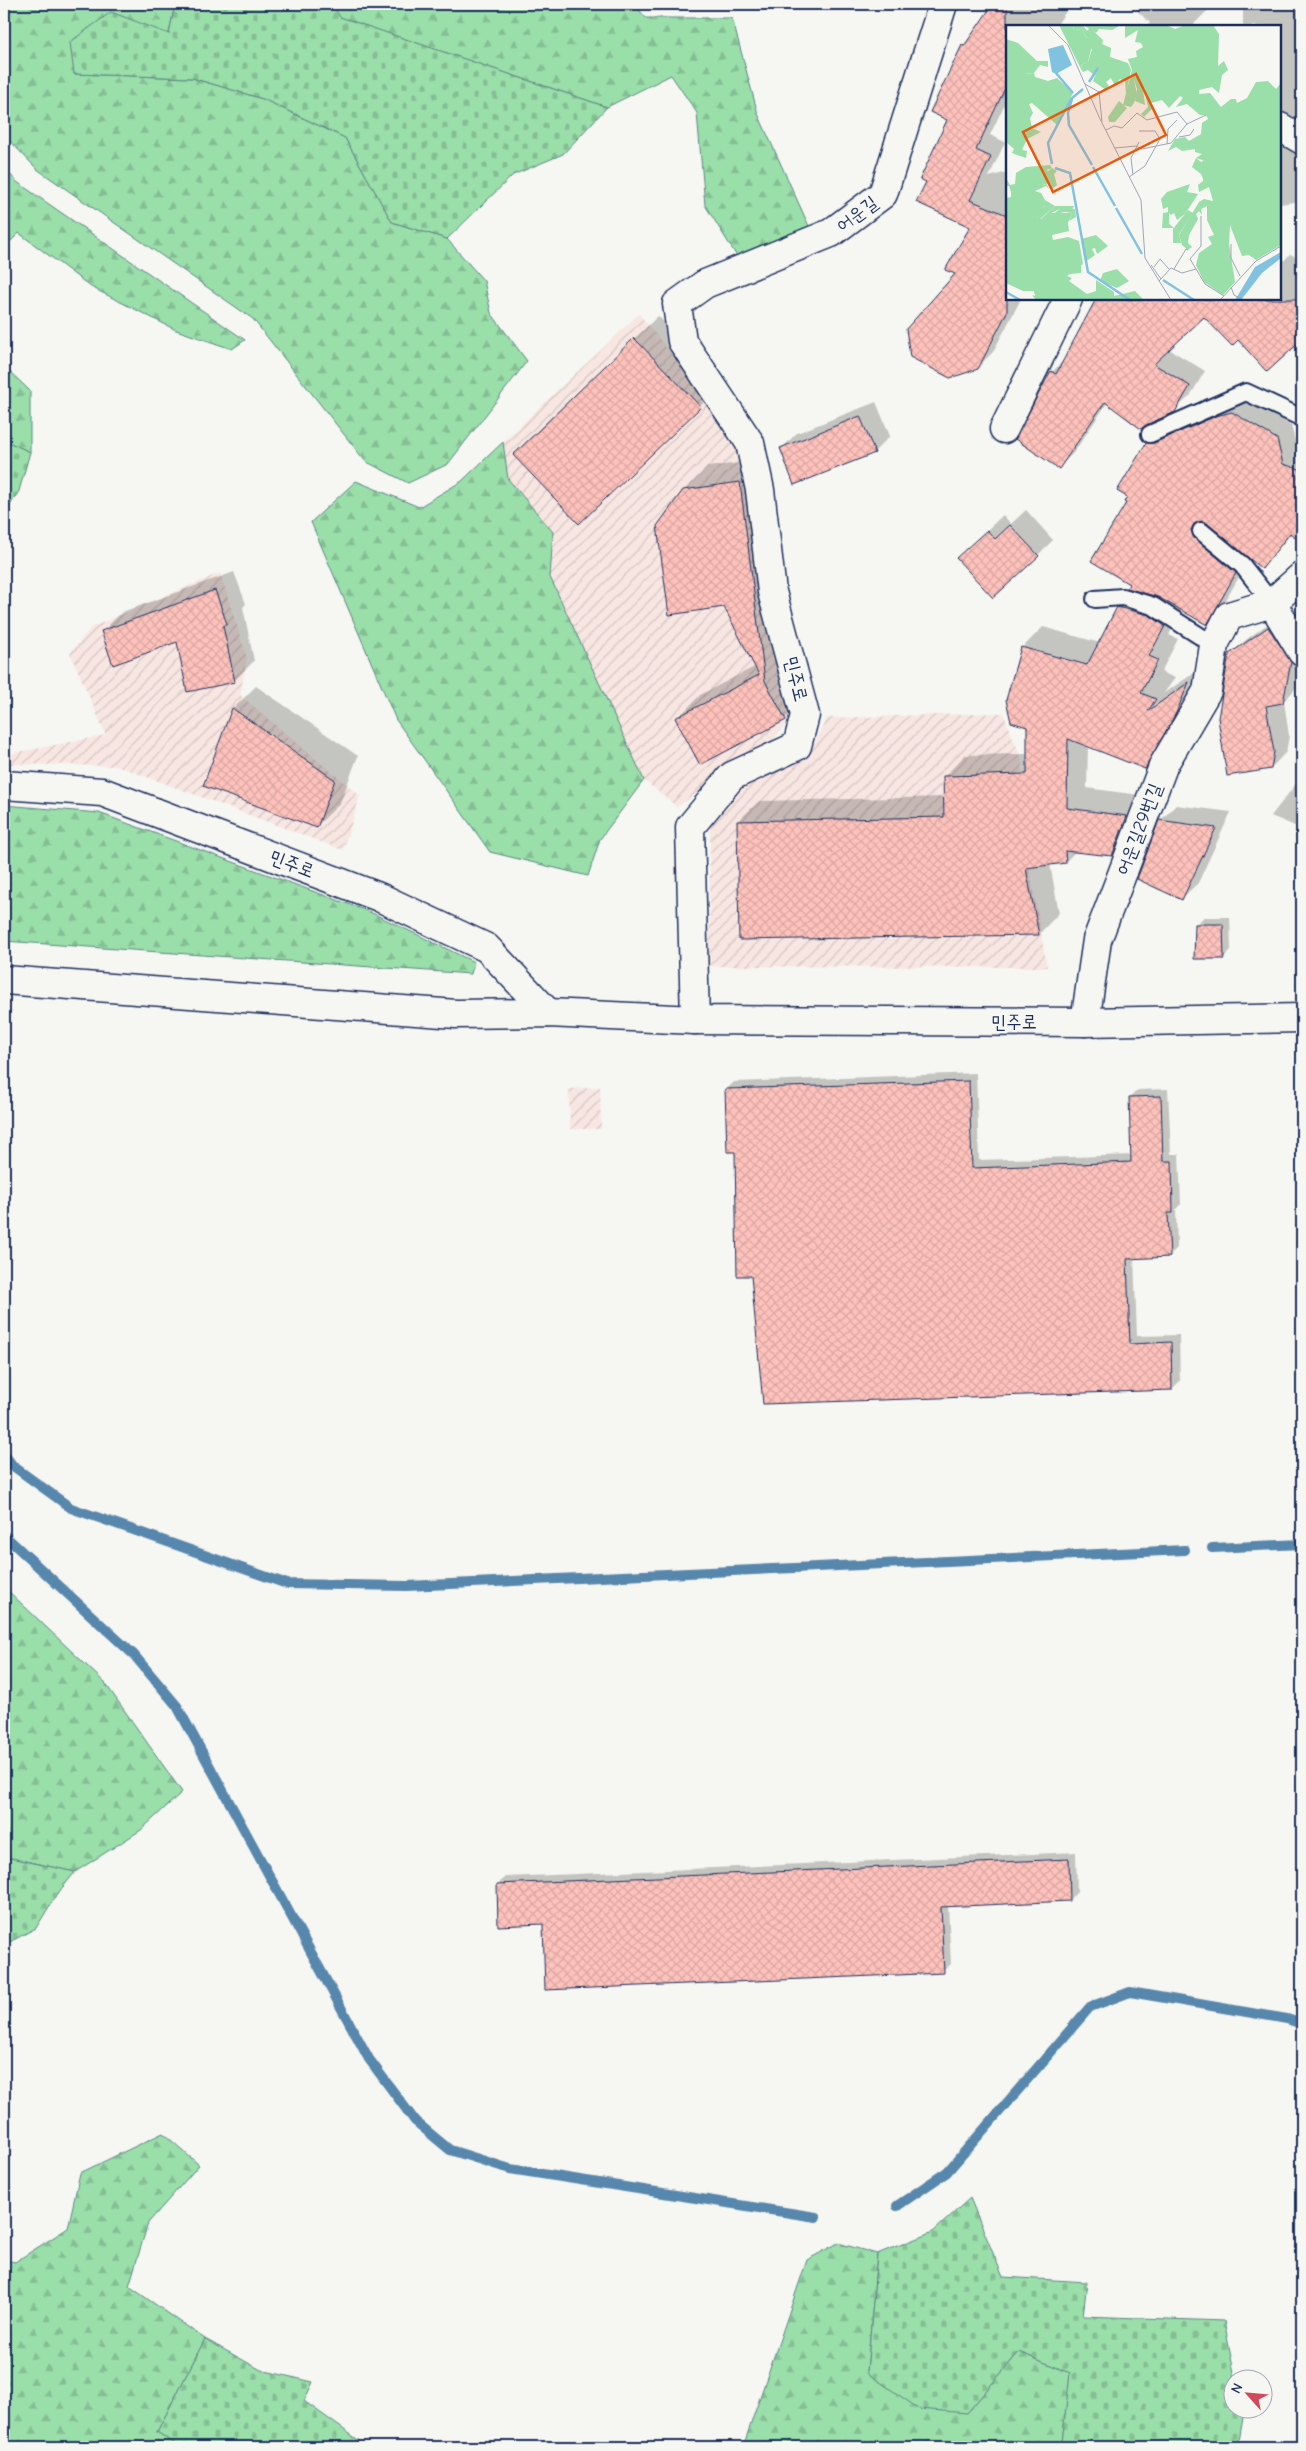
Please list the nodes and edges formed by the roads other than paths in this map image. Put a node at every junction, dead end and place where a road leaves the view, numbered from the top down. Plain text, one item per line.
1 (943, 4) edge
2 (1281, 128) edge
3 (1302, 140) edge
4 (1068, 300) edge
5 (678, 304) joint
6 (1302, 418) edge
7 (1004, 429) dead end
8 (1150, 434) dead end
9 (1201, 531) dead end
10 (1302, 576) edge
11 (1095, 599) dead end
12 (1272, 603) junction
13 (1214, 645) junction
14 (1302, 652) edge
15 (4, 786) edge
16 (4, 980) edge
17 (548, 1013) junction
18 (1302, 1018) edge
19 (695, 1020) junction
20 (1085, 1022) junction

1 - 5 street, 어운길
2 - 3 street
4 - 7 street
5 - 19 street, 민주로
6 - 8 lane
9 - 12 lane
10 - 12 street, 어운길29번길
11 - 13 lane
12 - 13 street, 어운길29번길
12 - 14 street
13 - 20 street, 어운길29번길
15 - 17 street, 민주로
16 - 17 street, 민주로
17 - 19 street, 민주로
18 - 20 street, 민주로
19 - 20 street, 민주로

